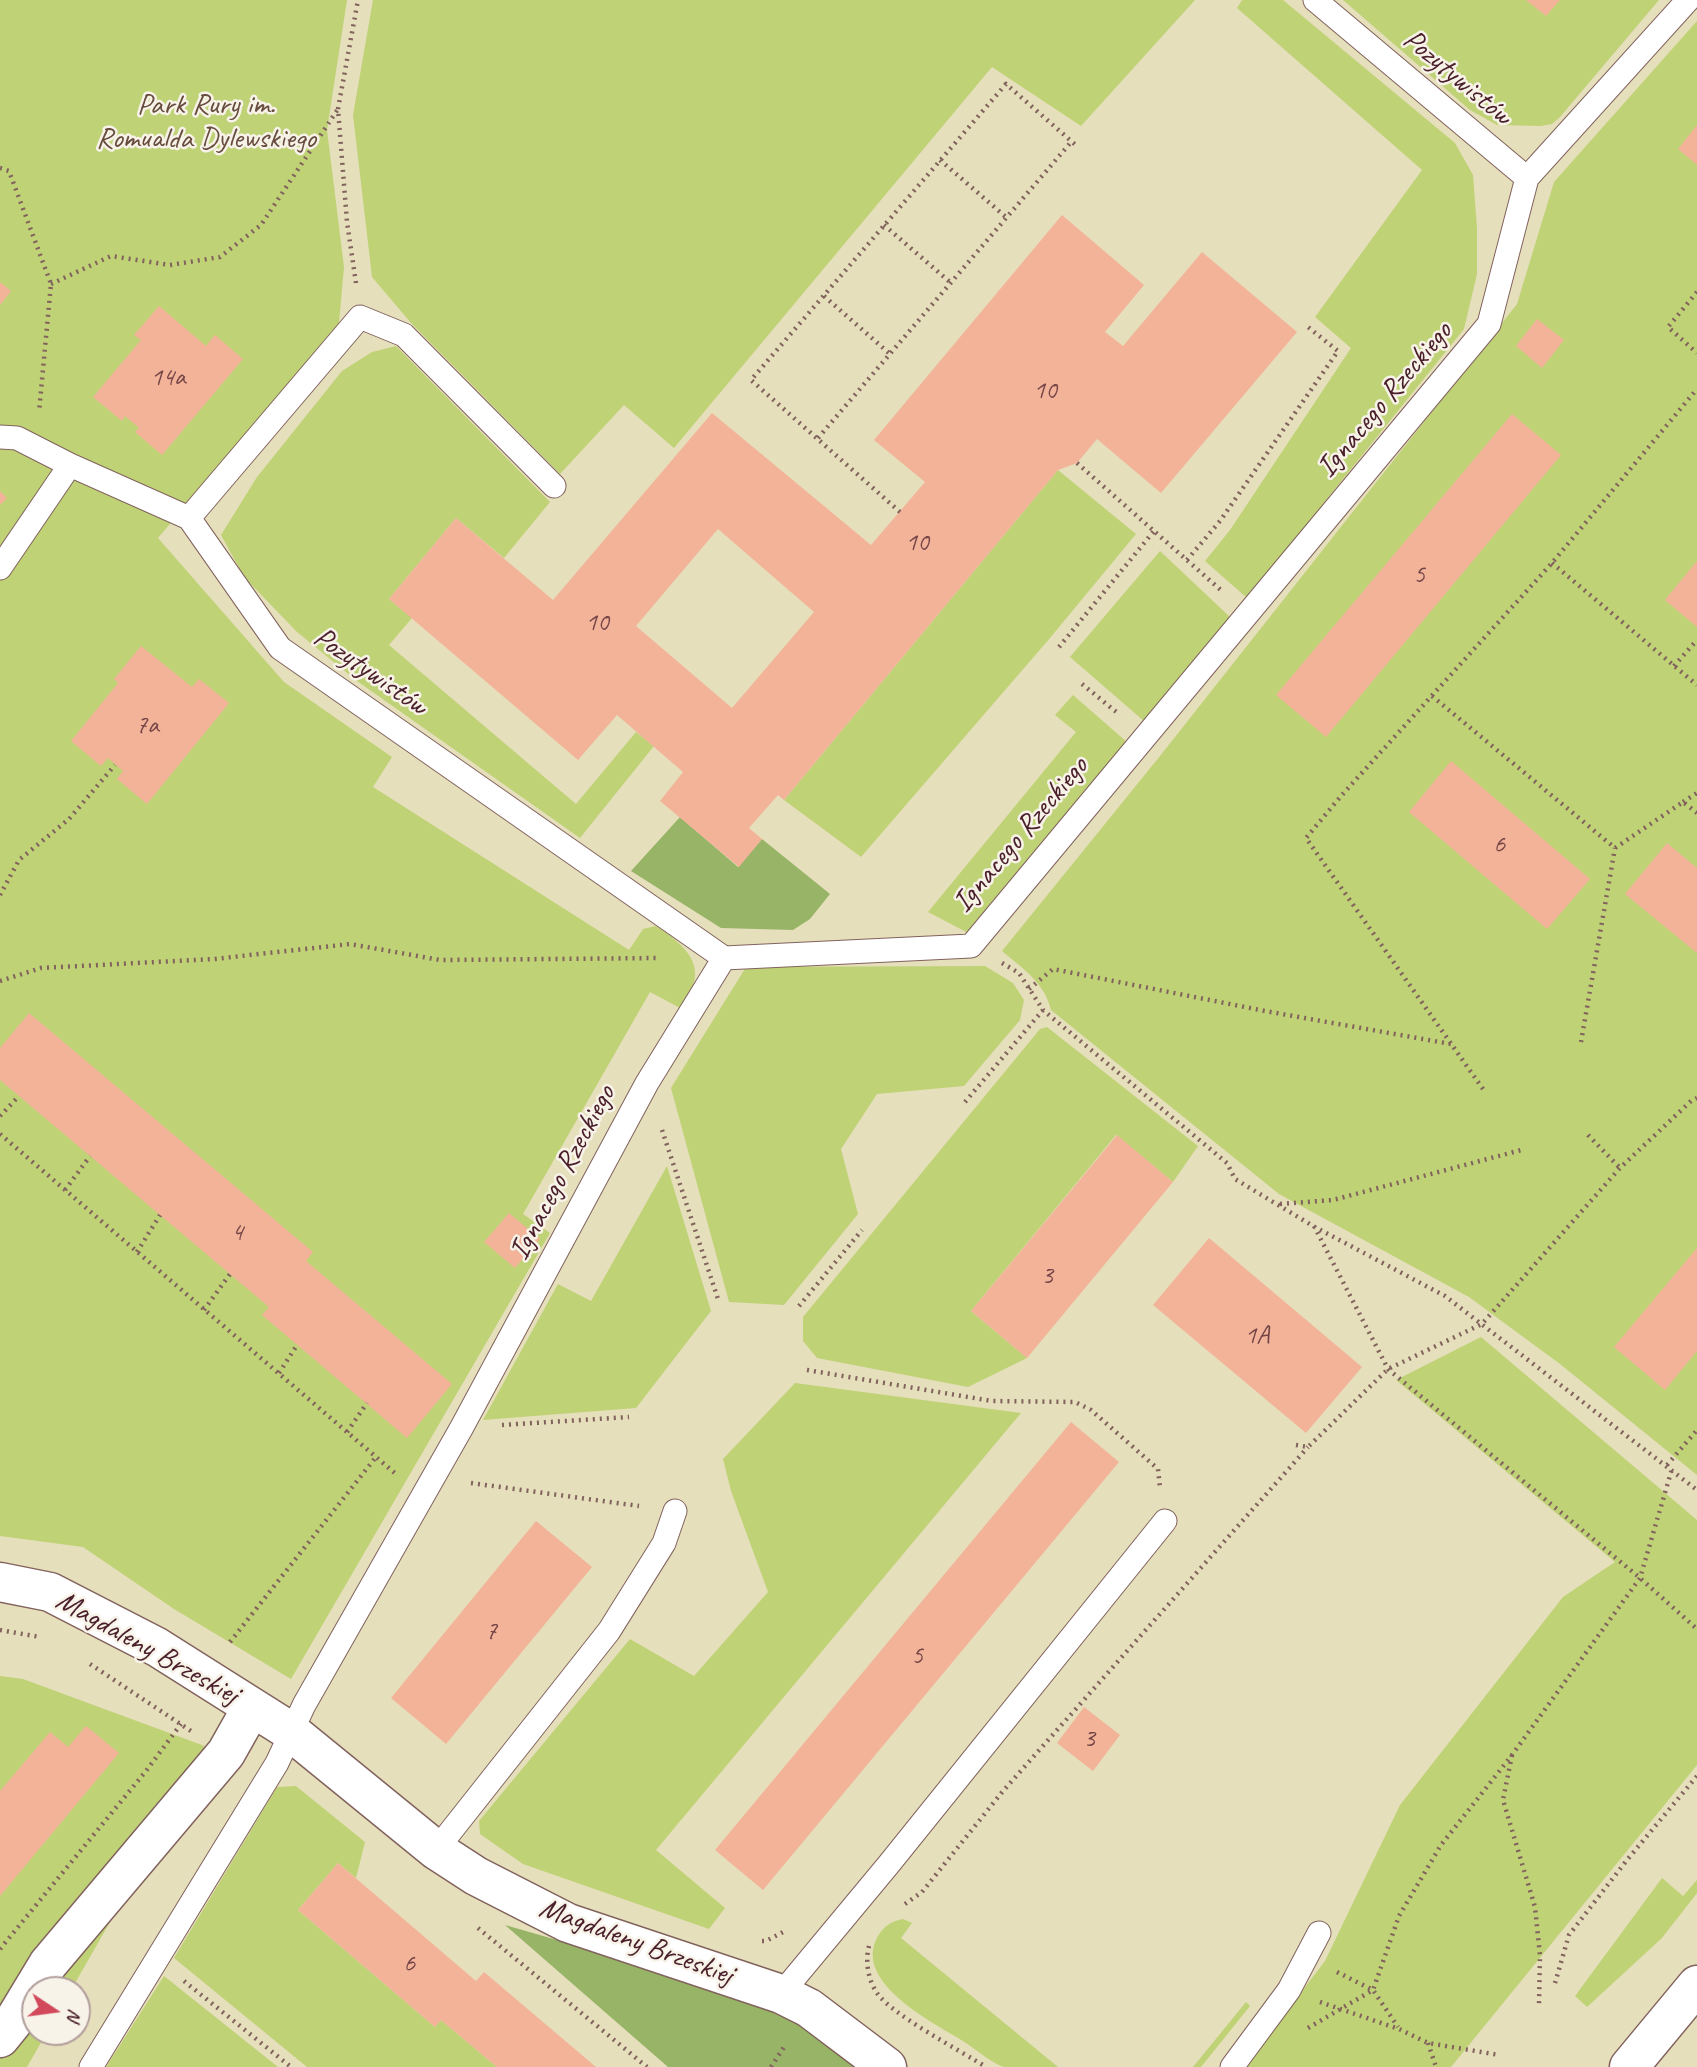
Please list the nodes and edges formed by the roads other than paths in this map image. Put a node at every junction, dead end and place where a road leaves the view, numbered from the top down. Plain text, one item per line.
1 (1315, 0) edge
2 (1688, 0) edge
3 (1527, 178) junction
4 (0, 437) edge
5 (70, 465) junction
6 (554, 486) dead end
7 (189, 518) junction
8 (0, 568) edge
9 (724, 958) junction
10 (676, 1511) road end
11 (1165, 1521) dead end
12 (0, 1581) edge
13 (252, 1707) junction
14 (290, 1731) junction
15 (436, 1850) junction
16 (1318, 1933) dead end
17 (1697, 1985) edge
18 (781, 1994) junction
19 (0, 2038) edge
20 (91, 2067) edge
21 (887, 2067) edge
22 (1232, 2067) edge
23 (1629, 2067) edge

1 - 3 lane, Pozytywistów
2 - 3 lane, Ignacego Rzeckiego
3 - 9 lane, Ignacego Rzeckiego
4 - 5 lane
5 - 7 lane
5 - 8 lane
6 - 7 lane
7 - 9 lane, Pozytywistów
9 - 14 lane, Ignacego Rzeckiego
10 - 15 lane
11 - 18 lane
12 - 13 street, Magdaleny Brzeskiej
13 - 14 street, Magdaleny Brzeskiej
13 - 19 street, Magdaleny Brzeskiej
14 - 15 street, Magdaleny Brzeskiej
14 - 20 lane
15 - 18 street, Magdaleny Brzeskiej
16 - 22 lane
17 - 23 street
18 - 21 street, Magdaleny Brzeskiej

